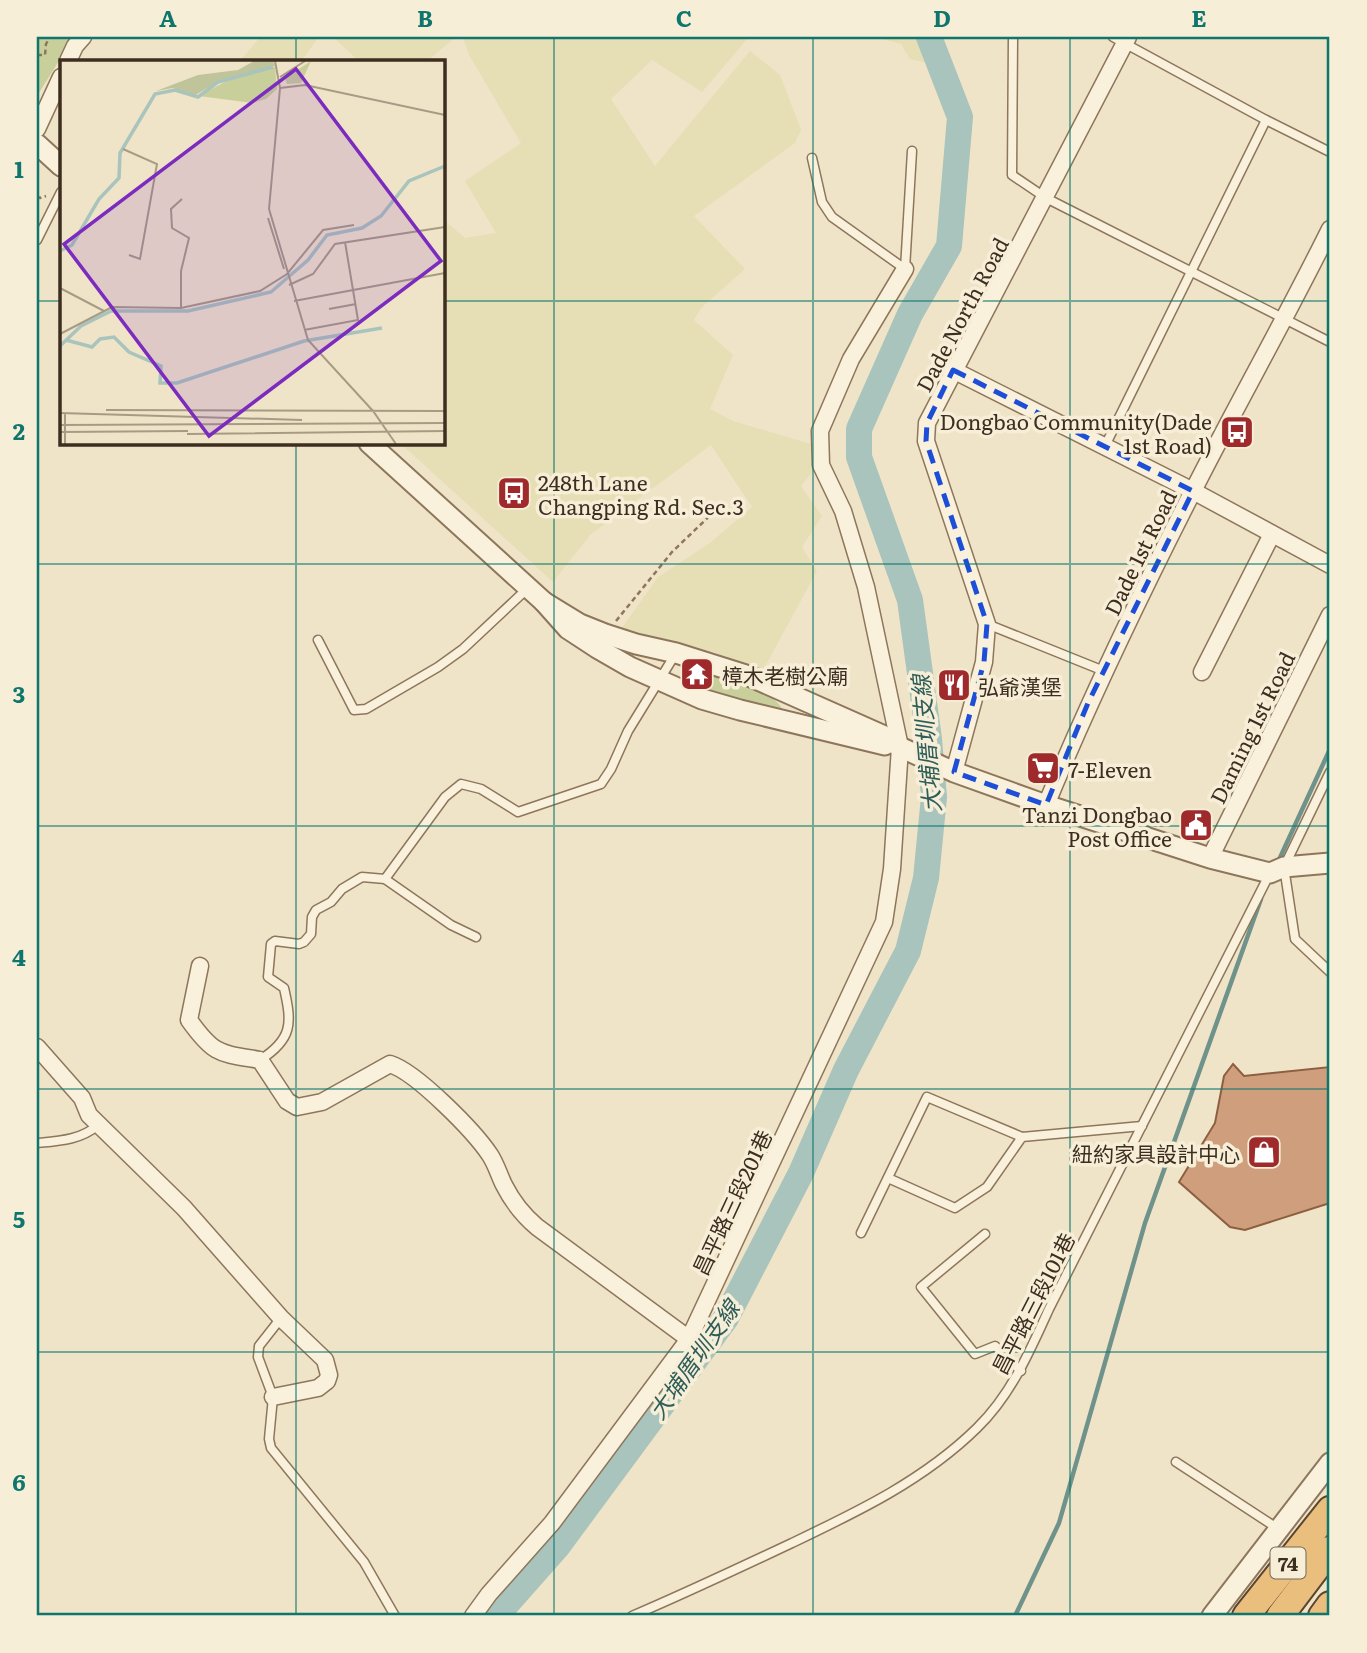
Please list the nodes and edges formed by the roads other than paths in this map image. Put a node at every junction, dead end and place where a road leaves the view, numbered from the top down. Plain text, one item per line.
1 (83, 37) edge
2 (1013, 37) edge
3 (1122, 39) edge
4 (68, 60) edge
5 (60, 79) edge
6 (1266, 120) junction
7 (37, 129) edge
8 (37, 145) edge
9 (912, 151) dead end
10 (1330, 152) edge
11 (812, 158) dead end
12 (60, 165) edge
13 (60, 194) edge
14 (1046, 198) junction
15 (1330, 229) edge
16 (37, 240) edge
17 (905, 269) junction
18 (1192, 274) junction
19 (1284, 319) junction
20 (1330, 342) edge
21 (953, 370) junction
22 (370, 444) edge
23 (1105, 446) junction
24 (1193, 491) junction
25 (1272, 534) junction
26 (1330, 565) edge
27 (528, 588) junction
28 (544, 602) junction
29 (1330, 615) edge
30 (987, 624) junction
31 (318, 640) dead end
32 (676, 653) junction
33 (1104, 671) junction
34 (1202, 672) dead end
35 (660, 678) junction
36 (900, 747) junction
37 (954, 772) junction
38 (1330, 772) edge
39 (1046, 805) junction
40 (1210, 858) junction
41 (1330, 863) edge
42 (1277, 870) junction
43 (385, 878) junction
44 (476, 937) dead end
45 (200, 966) dead end
46 (1330, 972) edge
47 (37, 1047) edge
48 (260, 1060) junction
49 (98, 1125) junction
50 (1142, 1126) junction
51 (1022, 1137) junction
52 (37, 1143) edge
53 (888, 1178) junction
54 (861, 1233) dead end
55 (985, 1234) dead end
56 (281, 1318) junction
57 (690, 1339) junction
58 (1021, 1371) junction
59 (273, 1397) junction
60 (1176, 1462) dead end
61 (1330, 1463) edge
62 (1330, 1510) edge
63 (1280, 1530) junction
64 (1330, 1550) edge
65 (1330, 1605) edge
66 (395, 1616) edge
67 (473, 1616) edge
68 (632, 1616) edge
69 (1212, 1616) edge
70 (1246, 1616) edge
71 (1280, 1616) edge
72 (1322, 1616) edge

1 - 4 street
2 - 14 lane
3 - 6 lane
3 - 14 street, Dade North Road
5 - 7 street
6 - 10 lane
6 - 18 lane
8 - 12 street
9 - 17 lane
11 - 17 lane
13 - 16 lane
14 - 18 lane
14 - 21 street, Dade North Road
15 - 19 street, Dade 1st Road
17 - 36 street, 昌平路三段201巷
18 - 19 lane
18 - 23 lane
19 - 20 lane
19 - 24 street, Dade 1st Road
21 - 23 street
21 - 30 street, Dade North Road
22 - 27 street
23 - 24 street
24 - 25 street
24 - 33 street, Dade 1st Road
25 - 26 street
25 - 34 street
27 - 28 street
27 - 31 lane
28 - 32 street
28 - 35 street
29 - 40 street, Daming 1st Road
30 - 33 lane
30 - 37 street
32 - 35 lane
32 - 36 street
33 - 39 street, Dade 1st Road
35 - 36 street
35 - 43 lane
36 - 37 street
36 - 57 street, 昌平路三段201巷
37 - 39 street
38 - 42 lane, 昌平路三段101巷
39 - 40 street
40 - 42 street
41 - 42 street
42 - 46 lane
42 - 50 lane, 昌平路三段101巷
43 - 44 lane
43 - 48 lane
45 - 48 street
47 - 49 street
48 - 57 street
49 - 52 lane
49 - 56 street
50 - 51 lane
50 - 58 lane, 昌平路三段101巷
51 - 53 lane
51 - 53 lane
53 - 54 lane
55 - 58 lane
56 - 59 lane
56 - 59 street
57 - 67 street, 昌平路三段201巷
58 - 68 lane, 昌平路三段101巷
59 - 66 lane
60 - 63 lane
61 - 63 street
62 - 70 highway, 74
63 - 69 street
64 - 71 highway, 74
65 - 72 highway

